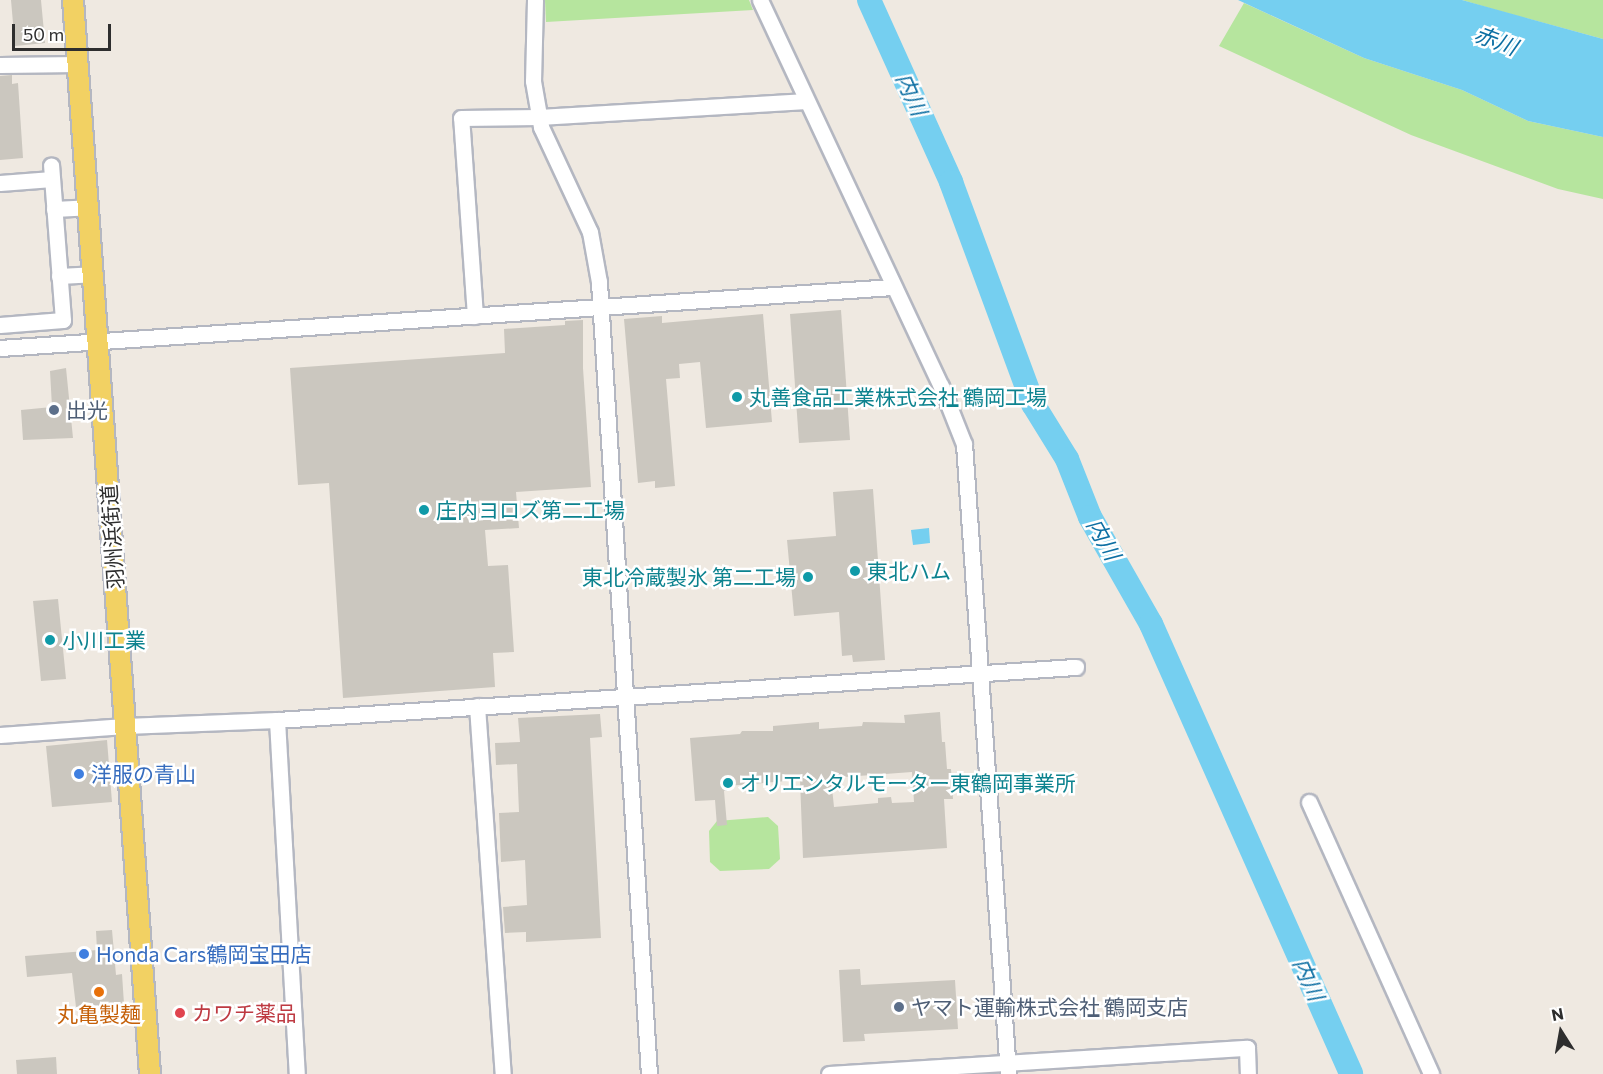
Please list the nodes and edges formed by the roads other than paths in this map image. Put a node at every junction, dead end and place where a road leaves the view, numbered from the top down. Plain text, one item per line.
1 (73, 0) edge
2 (535, 0) edge
3 (760, 0) edge
4 (78, 64) junction
5 (0, 65) edge
6 (807, 100) junction
7 (539, 117) junction
8 (0, 183) edge
9 (88, 207) junction
10 (54, 209) junction
11 (92, 274) junction
12 (60, 276) junction
13 (893, 287) junction
14 (600, 308) junction
15 (476, 316) junction
16 (0, 326) edge
17 (98, 342) junction
18 (1, 348) edge
19 (1076, 667) dead end
20 (981, 672) junction
21 (626, 695) junction
22 (477, 706) junction
23 (277, 720) junction
24 (125, 726) junction
25 (0, 735) edge
26 (1309, 802) dead end
27 (1007, 1069) edge
28 (920, 1071) edge
29 (150, 1074) edge
30 (297, 1074) edge
31 (503, 1074) edge
32 (649, 1074) edge
33 (829, 1074) edge
34 (1248, 1074) edge
35 (1431, 1074) edge

1 - 4 main road, 羽州浜街道
2 - 7 street
3 - 6 street
4 - 5 street
4 - 9 main road, 羽州浜街道
6 - 7 street
6 - 13 street
7 - 14 street
7 - 15 street
8 - 10 street
9 - 10 street
9 - 11 main road, 羽州浜街道
10 - 12 street
11 - 12 street
11 - 17 main road, 羽州浜街道
12 - 16 street
13 - 14 street
13 - 20 street
14 - 15 street
14 - 21 street
15 - 17 street
16 - 18 street
17 - 18 street
17 - 24 main road, 羽州浜街道
19 - 20 street
20 - 21 street
20 - 27 street
21 - 22 street
21 - 32 street
22 - 23 street
22 - 31 street
23 - 24 street
23 - 30 street
24 - 25 street
24 - 29 main road, 羽州浜街道
26 - 35 street
27 - 28 street
27 - 34 street
28 - 33 street

